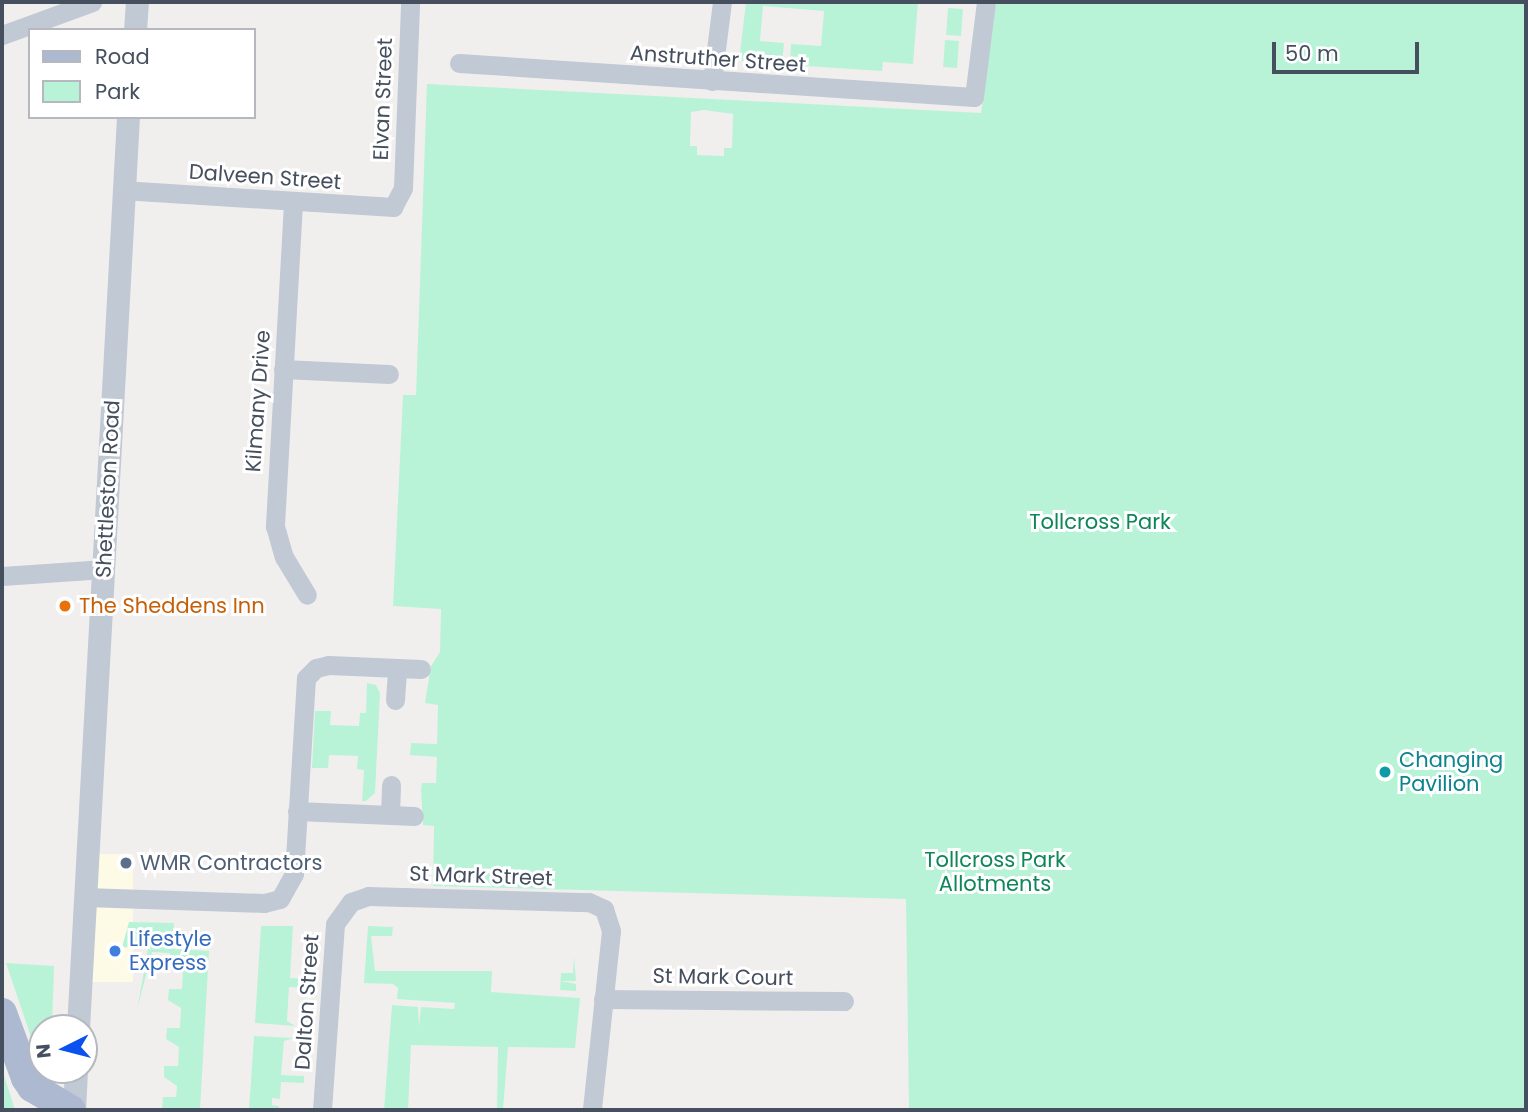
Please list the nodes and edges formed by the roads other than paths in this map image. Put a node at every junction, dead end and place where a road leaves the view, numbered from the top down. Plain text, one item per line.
1 (92, 2) edge
2 (137, 2) edge
3 (410, 2) edge
4 (722, 2) edge
5 (986, 2) edge
6 (135, 28) edge
7 (2, 35) edge
8 (459, 63) dead end
9 (712, 81) junction
10 (128, 119) edge
11 (122, 190) junction
12 (401, 198) joint
13 (293, 203) junction
14 (283, 369) junction
15 (389, 374) dead end
16 (105, 569) junction
17 (2, 576) edge
18 (307, 595) dead end
19 (397, 668) junction
20 (421, 669) dead end
21 (396, 700) dead end
22 (391, 785) dead end
23 (297, 811) junction
24 (390, 815) junction
25 (414, 816) dead end
26 (85, 897) junction
27 (351, 902) joint
28 (603, 999) junction
29 (844, 1001) dead end
30 (2, 1013) edge
31 (79, 1014) edge
32 (75, 1084) edge
33 (73, 1110) edge
34 (322, 1110) edge
35 (592, 1110) edge

1 - 7 street
2 - 6 street
3 - 12 street, Elvan Street
4 - 9 street
5 - 9 street, Anstruther Street
8 - 9 street, Anstruther Street
10 - 11 street, Shettleston Road
11 - 13 street, Dalveen Street
11 - 16 street, Shettleston Road
12 - 13 street, Dalveen Street
13 - 14 street, Kilmany Drive
14 - 15 street
14 - 18 street, Kilmany Drive
16 - 17 street
16 - 26 street, Shettleston Road
19 - 20 street
19 - 21 street
19 - 23 street
22 - 24 street
23 - 24 street
23 - 26 street
24 - 25 street
26 - 31 street, Shettleston Road
27 - 28 street, St Mark Street
27 - 34 street, Dalton Street
28 - 29 street, St Mark Court
28 - 35 street
30 - 33 main road
32 - 33 street

